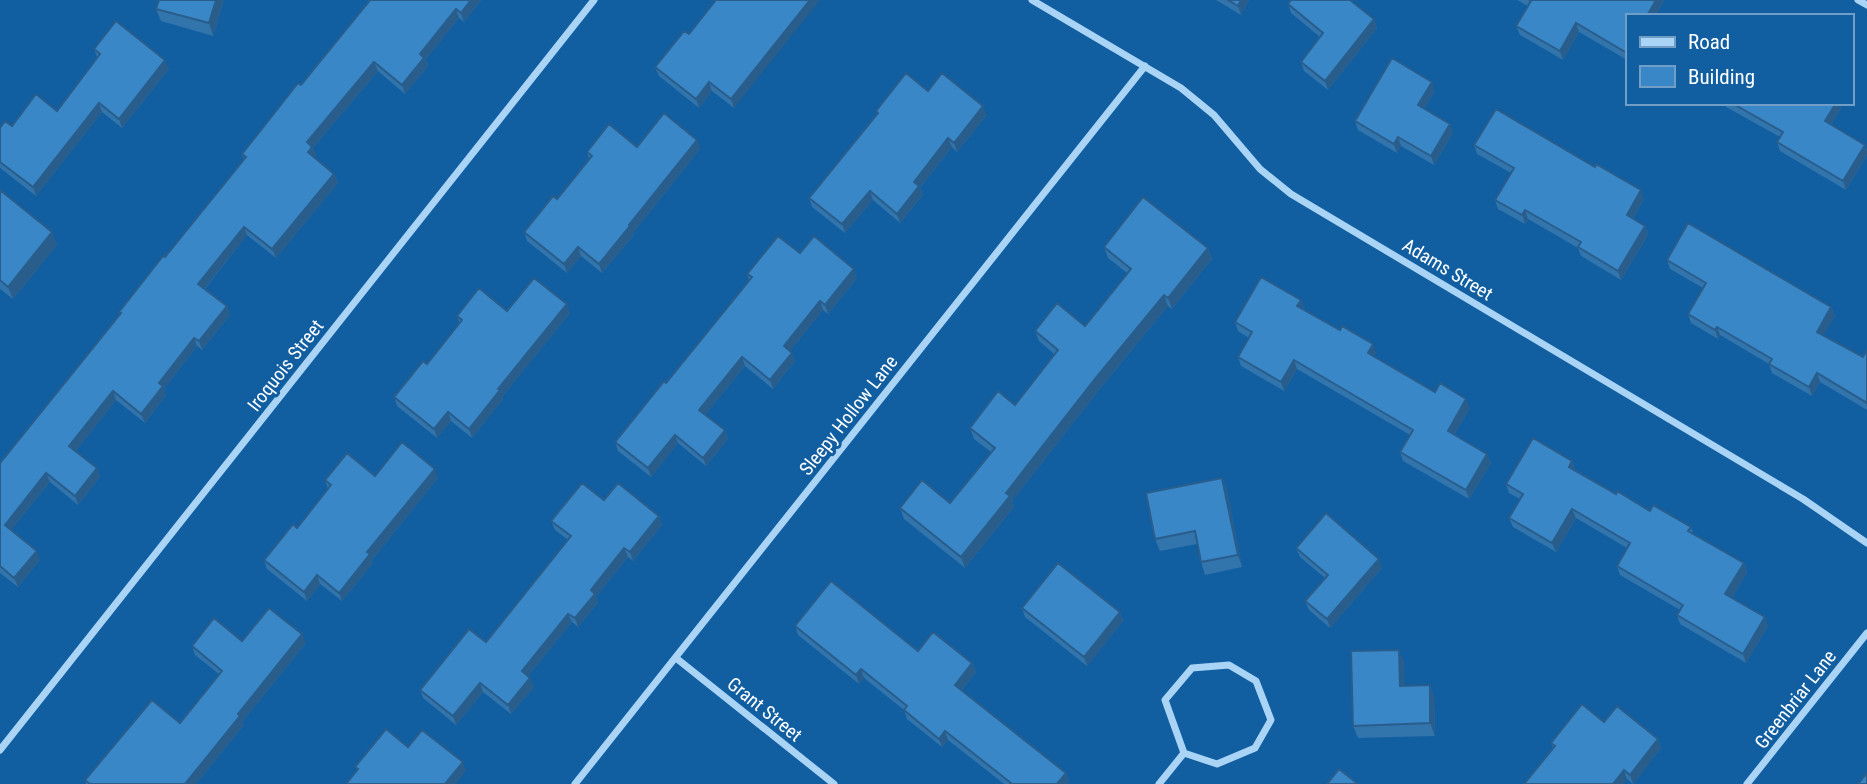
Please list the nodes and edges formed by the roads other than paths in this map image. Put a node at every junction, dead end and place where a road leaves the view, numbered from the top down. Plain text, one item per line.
1 (594, 0) edge
2 (1032, 0) edge
3 (1858, 0) edge
4 (1867, 5) edge
5 (1145, 66) junction
6 (1867, 543) edge
7 (1867, 633) edge
8 (676, 658) junction
9 (0, 750) edge
10 (1184, 753) junction
11 (575, 784) edge
12 (834, 784) edge
13 (1159, 784) edge
14 (1747, 784) edge

1 - 9 street, Iroquois Street
2 - 5 street, Adams Street
3 - 4 street
5 - 6 street, Adams Street
5 - 8 street, Sleepy Hollow Lane
7 - 14 street, Greenbriar Lane
8 - 11 street, Sleepy Hollow Lane
8 - 12 street, Grant Street
10 - 10 street
10 - 13 street

